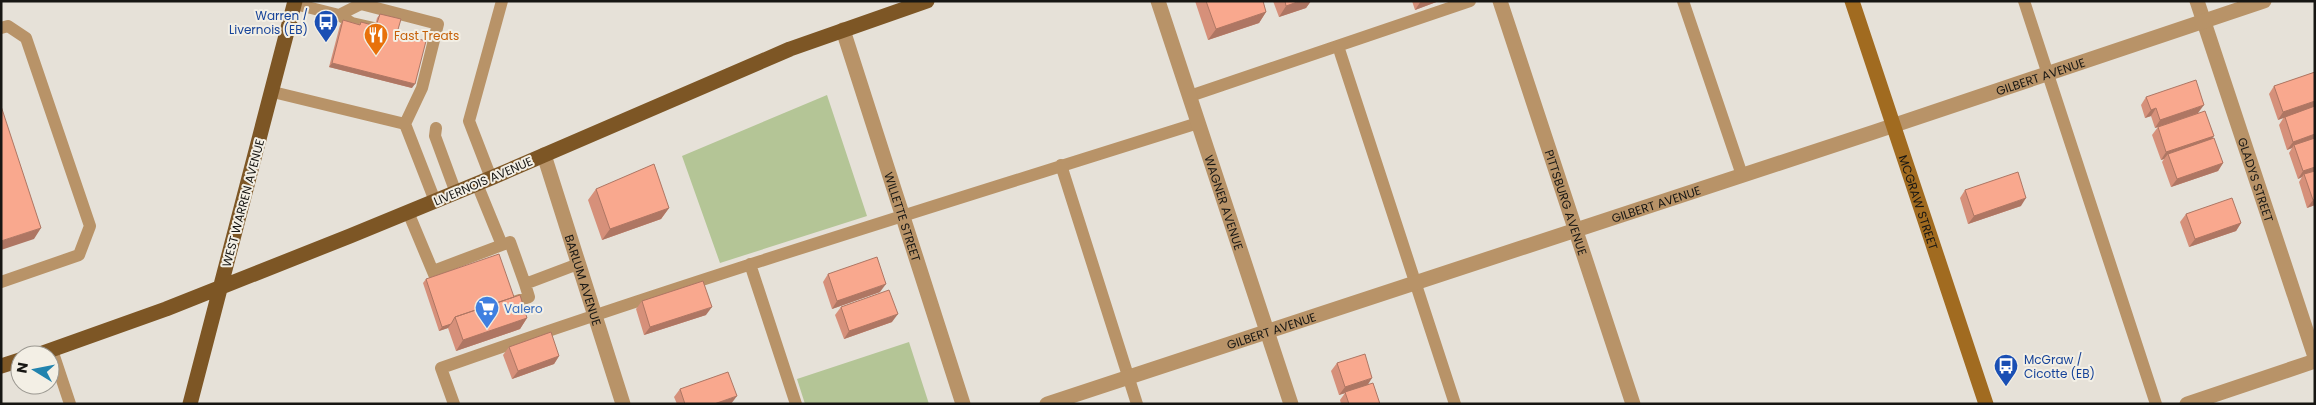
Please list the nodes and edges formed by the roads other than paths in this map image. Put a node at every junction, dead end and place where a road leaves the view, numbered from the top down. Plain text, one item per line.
1 (502, 1) edge
2 (927, 1) edge
3 (1158, 1) edge
4 (1470, 1) edge
5 (1500, 1) edge
6 (1683, 1) edge
7 (1852, 1) edge
8 (2024, 1) edge
9 (2197, 1) edge
10 (2264, 1) edge
11 (295, 2) edge
12 (339, 15) junction
13 (2203, 21) junction
14 (1, 28) edge
15 (374, 28) edge
16 (843, 30) junction
17 (419, 40) edge
18 (1338, 46) junction
19 (432, 51) junction
20 (2048, 74) junction
21 (273, 92) junction
22 (1190, 96) junction
23 (1198, 123) junction
24 (405, 124) junction
25 (1893, 126) junction
26 (436, 128) dead end
27 (544, 155) junction
28 (1061, 165) junction
29 (1742, 176) junction
30 (484, 181) junction
31 (456, 192) junction
32 (435, 201) junction
33 (408, 212) junction
34 (902, 215) junction
35 (1576, 230) junction
36 (502, 245) junction
37 (578, 264) junction
38 (750, 264) junction
39 (1, 282) edge
40 (1416, 282) junction
41 (525, 284) junction
42 (221, 287) junction
43 (511, 303) edge
44 (594, 315) junction
45 (1267, 330) junction
46 (60, 347) edge
47 (2315, 356) edge
48 (2315, 361) edge
49 (1128, 377) junction
50 (60, 384) edge
51 (70, 404) edge
52 (190, 404) edge
53 (454, 404) edge
54 (623, 404) edge
55 (796, 404) edge
56 (964, 404) edge
57 (1047, 404) edge
58 (1136, 404) edge
59 (1291, 404) edge
60 (1455, 404) edge
61 (1633, 404) edge
62 (1986, 404) edge
63 (2156, 404) edge
64 (2186, 404) edge

1 - 30 lane
2 - 16 main road, LIVERNOIS AVENUE
3 - 22 street, WAGNER AVENUE
4 - 18 lane
5 - 35 street, PITTSBURG AVENUE
6 - 29 lane
7 - 25 street, MCGRAW STREET
8 - 20 lane
9 - 13 street, GLADYS STREET
10 - 13 street, GILBERT AVENUE
11 - 12 lane
11 - 21 main road, WEST WARREN AVENUE
12 - 15 lane
12 - 19 lane
13 - 20 street, GILBERT AVENUE
13 - 47 street, GLADYS STREET
14 - 39 lane
16 - 27 main road, LIVERNOIS AVENUE
16 - 34 street, WILLETTE STREET
17 - 19 lane
18 - 22 lane
18 - 40 lane
19 - 24 lane
20 - 25 street, GILBERT AVENUE
20 - 63 lane
21 - 24 lane
21 - 42 main road, WEST WARREN AVENUE
22 - 23 street, WAGNER AVENUE
23 - 28 lane
23 - 45 street, WAGNER AVENUE
24 - 32 lane
25 - 29 street, GILBERT AVENUE
25 - 62 street, MCGRAW STREET
26 - 31 lane
27 - 30 main road, LIVERNOIS AVENUE
27 - 37 street, BARLUM AVENUE
28 - 34 lane
28 - 49 lane
29 - 35 street, GILBERT AVENUE
30 - 31 main road, LIVERNOIS AVENUE
30 - 36 lane
31 - 32 main road, LIVERNOIS AVENUE
32 - 33 main road, LIVERNOIS AVENUE
33 - 36 lane
33 - 42 main road, LIVERNOIS AVENUE
34 - 38 lane
34 - 56 street, WILLETTE STREET
35 - 40 street, GILBERT AVENUE
35 - 61 street, PITTSBURG AVENUE
36 - 41 lane
37 - 41 lane
37 - 44 street, BARLUM AVENUE
38 - 44 lane
38 - 55 lane
40 - 45 street, GILBERT AVENUE
40 - 60 lane
41 - 43 lane
42 - 46 main road, LIVERNOIS AVENUE
42 - 52 main road, WEST WARREN AVENUE
44 - 53 lane
44 - 54 street, BARLUM AVENUE
45 - 49 street, GILBERT AVENUE
45 - 59 street, WAGNER AVENUE
48 - 64 street
49 - 57 street, GILBERT AVENUE
49 - 58 lane
50 - 51 lane

